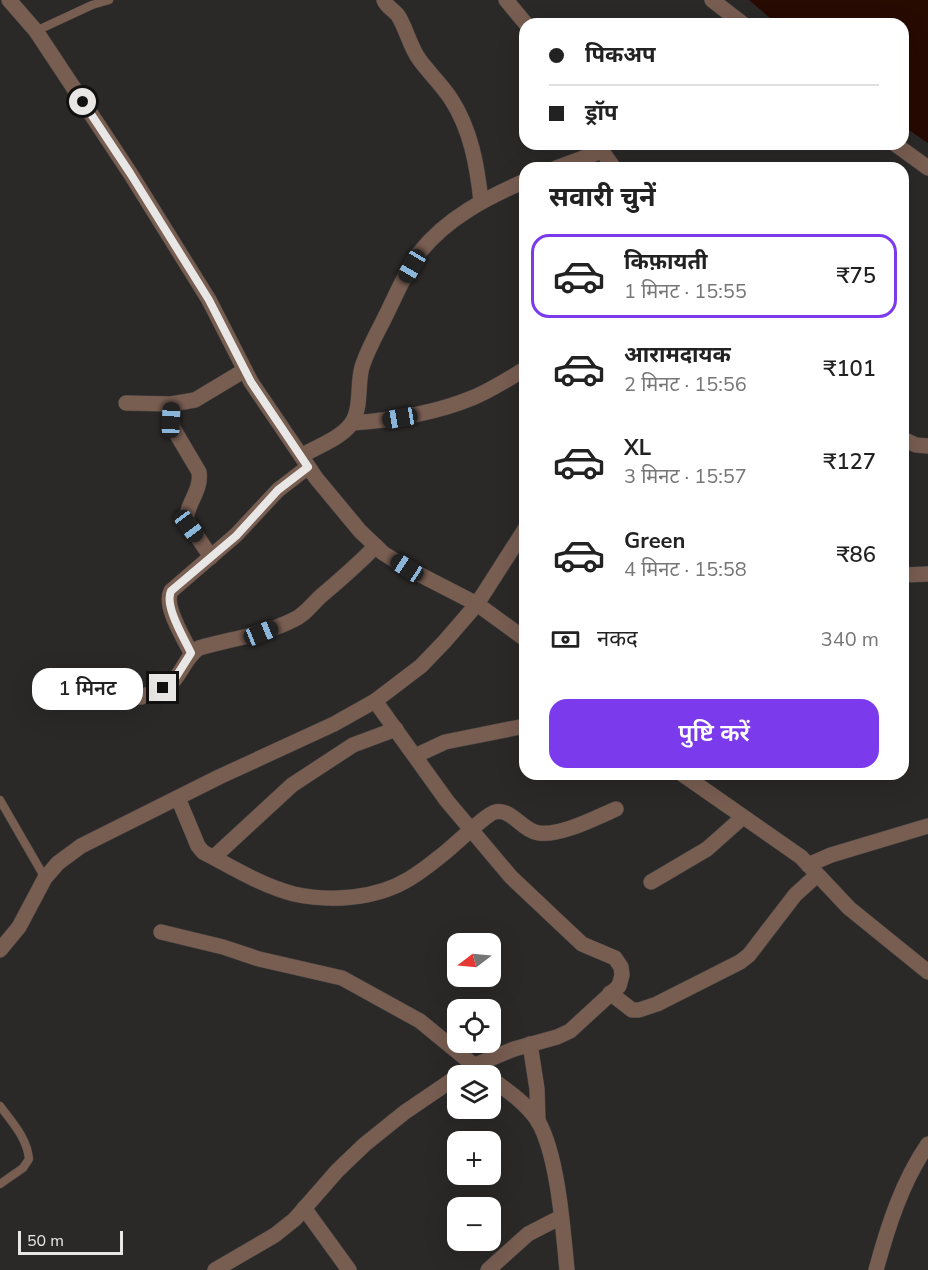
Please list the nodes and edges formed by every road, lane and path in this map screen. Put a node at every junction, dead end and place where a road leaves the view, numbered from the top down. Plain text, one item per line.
1 (9, 0) edge
2 (109, 0) edge
3 (384, 0) edge
4 (506, 0) edge
5 (712, 0) edge
6 (521, 18) edge
7 (734, 18) edge
8 (36, 31) junction
9 (596, 150) edge
10 (903, 150) edge
11 (570, 162) edge
12 (928, 168) edge
13 (519, 184) edge
14 (481, 201) junction
15 (245, 370) junction
16 (519, 372) edge
17 (126, 403) dead end
18 (171, 404) junction
19 (352, 423) junction
20 (909, 442) edge
21 (928, 446) edge
22 (304, 461) junction
23 (519, 538) edge
24 (376, 546) junction
25 (211, 556) junction
26 (928, 574) edge
27 (909, 575) edge
28 (477, 604) junction
29 (519, 635) edge
30 (191, 653) junction
31 (141, 697) dead end
32 (375, 701) junction
33 (519, 727) edge
34 (396, 729) junction
35 (415, 756) junction
36 (691, 780) edge
37 (178, 798) junction
38 (0, 800) edge
39 (616, 809) dead end
40 (743, 817) junction
41 (928, 826) edge
42 (471, 831) junction
43 (214, 857) junction
44 (813, 870) junction
45 (45, 878) junction
46 (651, 882) dead end
47 (161, 932) dead end
48 (0, 950) edge
49 (922, 959) edge
50 (928, 972) edge
51 (610, 993) junction
52 (530, 1044) junction
53 (473, 1065) joint
54 (447, 1083) edge
55 (501, 1086) edge
56 (0, 1106) edge
57 (538, 1122) junction
58 (928, 1144) edge
59 (0, 1184) edge
60 (304, 1208) junction
61 (561, 1217) junction
62 (221, 1269) edge
63 (349, 1270) edge
64 (488, 1270) edge
65 (567, 1270) edge
66 (876, 1270) edge

1 - 8 street
2 - 8 lane
3 - 14 street
4 - 6 street
5 - 7 street
8 - 15 street
9 - 11 street
10 - 12 street
13 - 14 street
14 - 19 street
15 - 18 street
15 - 22 street
16 - 19 street
17 - 18 street
18 - 25 street
19 - 22 street
20 - 21 street
22 - 24 street
22 - 25 street
23 - 28 street
24 - 28 street
24 - 30 street
25 - 30 street
26 - 27 street
28 - 29 street
28 - 32 street
30 - 31 street
32 - 34 street
32 - 37 street
33 - 35 street
34 - 35 street
34 - 43 street
35 - 42 street
36 - 40 street
37 - 43 street
37 - 45 street
38 - 45 lane
39 - 42 street
40 - 44 street
40 - 46 street
41 - 44 street
42 - 43 street
42 - 51 street
44 - 49 street
44 - 51 street
45 - 48 street
47 - 53 street
49 - 50 street
51 - 52 street
52 - 53 street
52 - 57 street
54 - 60 street
55 - 57 street
56 - 59 lane
57 - 61 street
58 - 66 street
60 - 62 street
60 - 63 street
61 - 64 street
61 - 65 street

